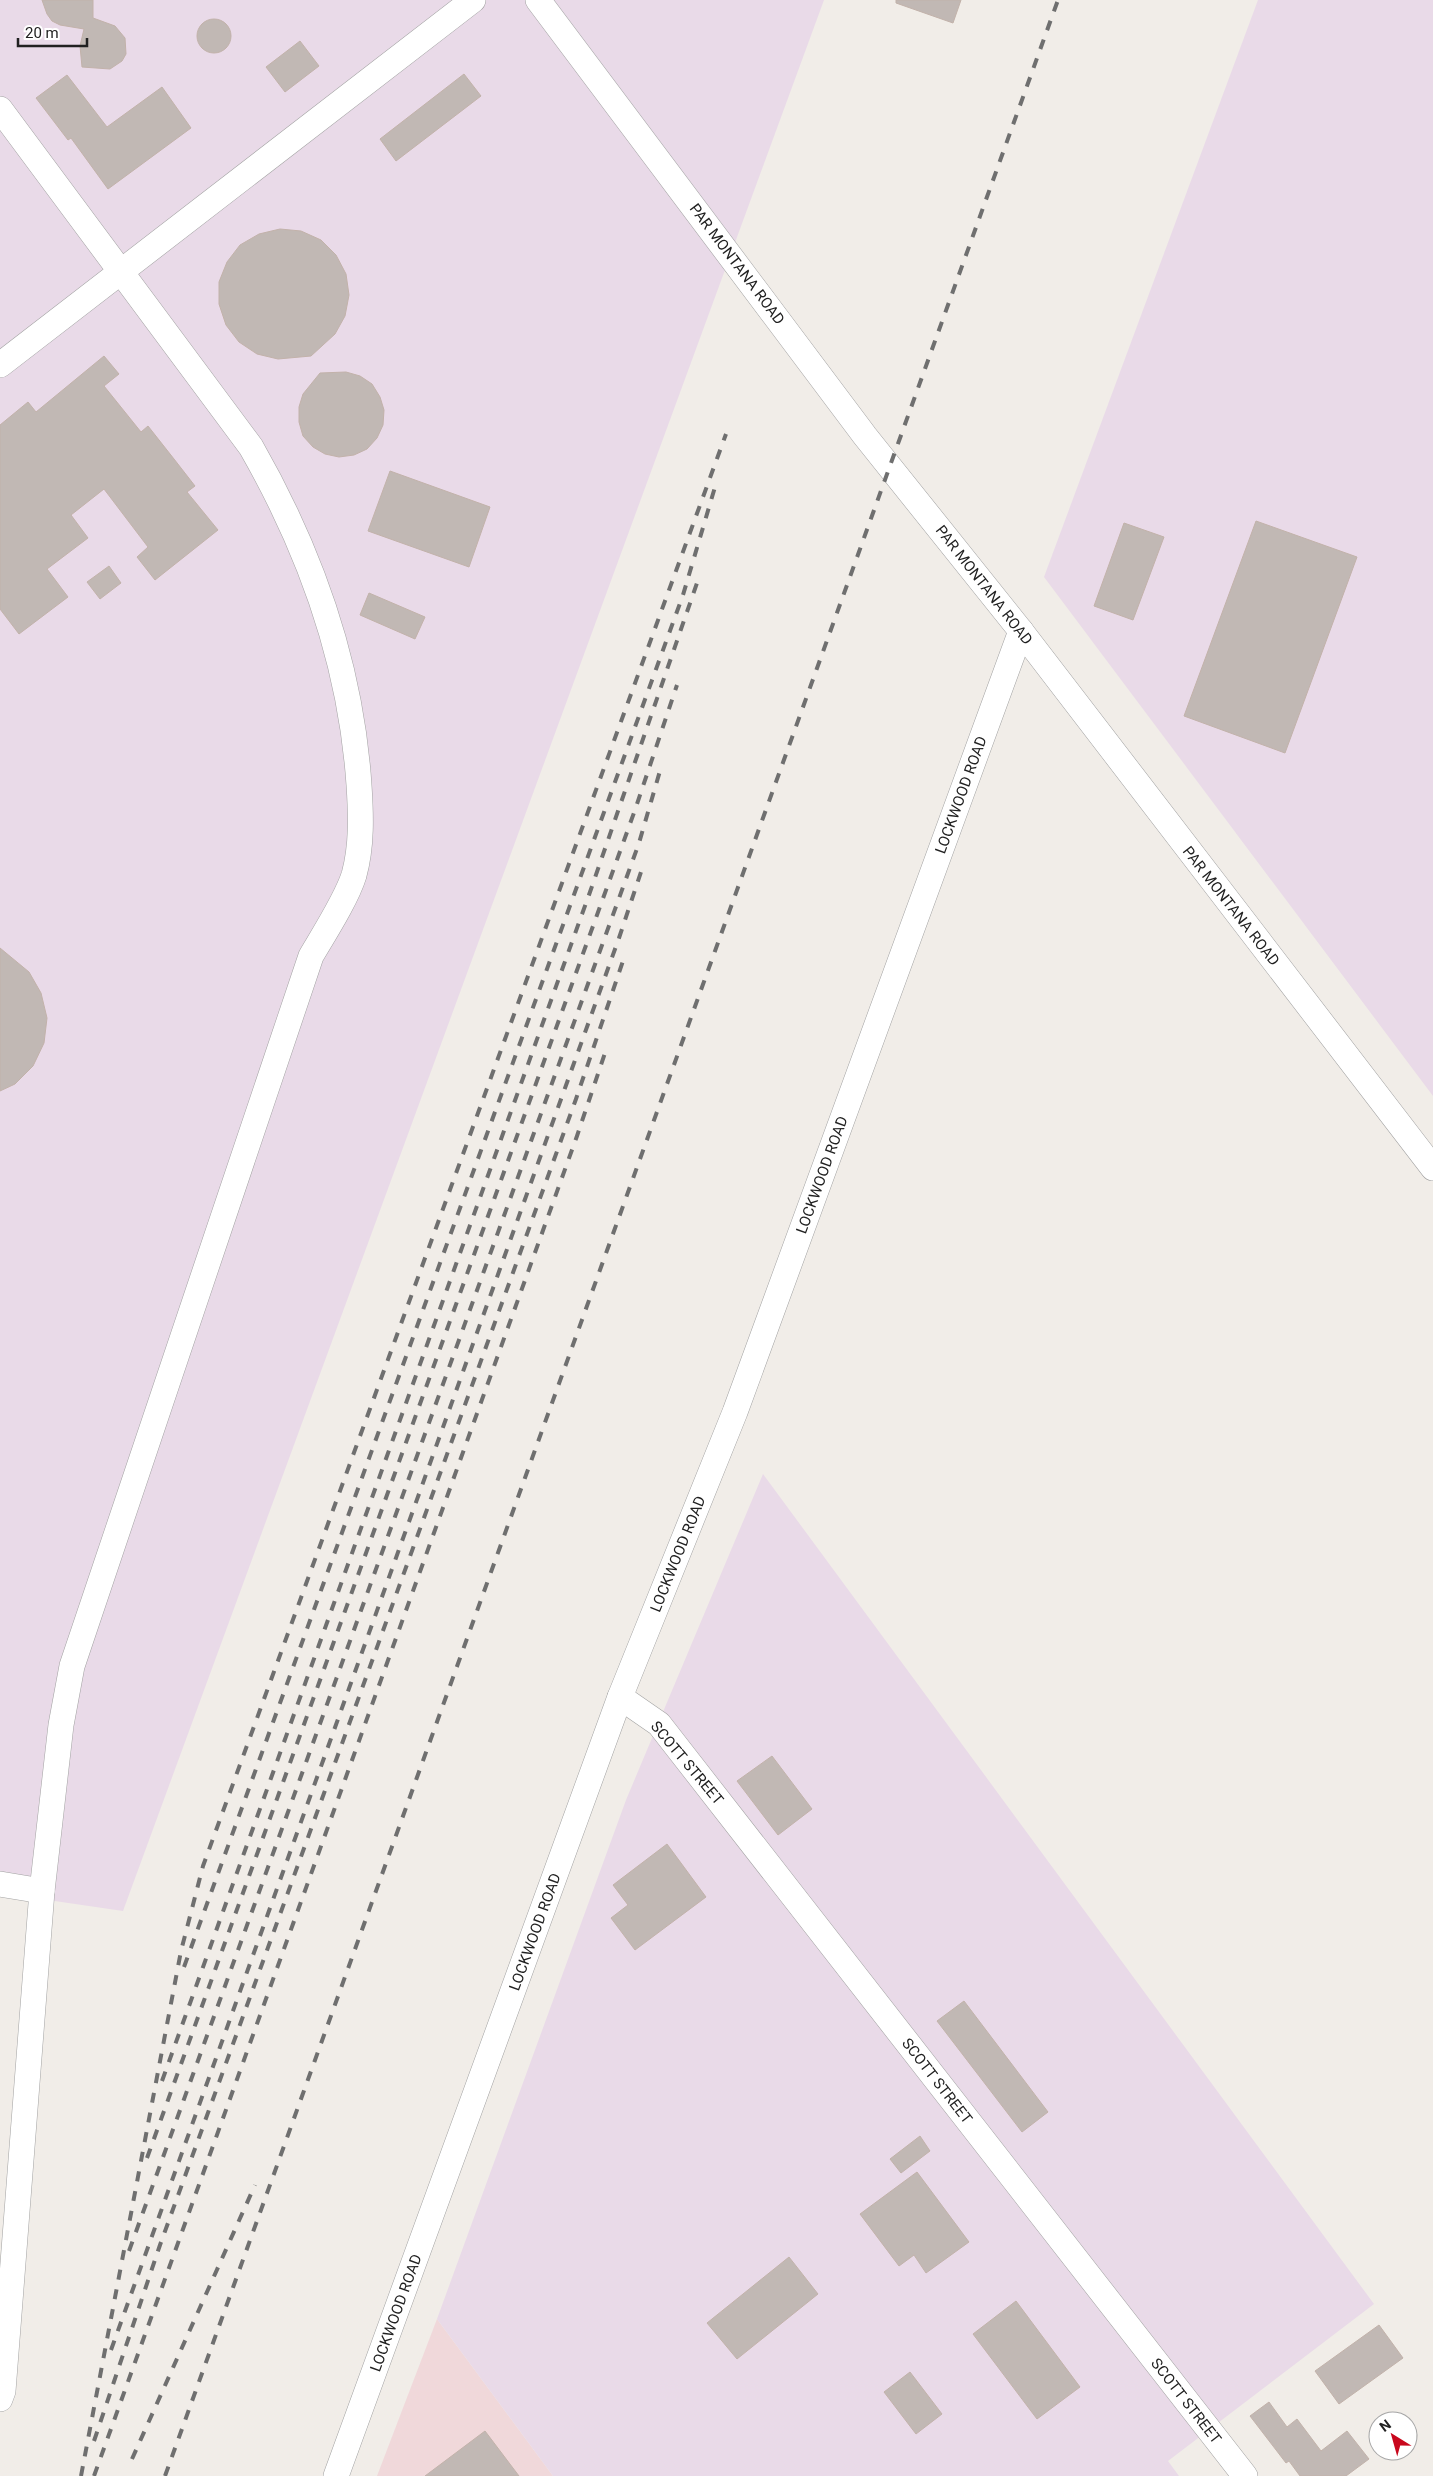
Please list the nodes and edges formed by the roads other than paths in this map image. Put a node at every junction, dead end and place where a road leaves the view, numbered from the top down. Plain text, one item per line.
1 (473, 0) edge
2 (538, 0) edge
3 (0, 109) edge
4 (121, 272) junction
5 (0, 365) edge
6 (1021, 632) junction
7 (1433, 1168) edge
8 (620, 1697) junction
9 (0, 1884) edge
10 (42, 1891) junction
11 (0, 2399) edge
12 (336, 2476) edge
13 (1245, 2476) edge

1 - 4 street
2 - 6 street, PAR MONTANA ROAD
3 - 4 street
4 - 5 street
4 - 10 street
6 - 7 street, PAR MONTANA ROAD
6 - 8 street, LOCKWOOD ROAD
8 - 12 street, LOCKWOOD ROAD
8 - 13 street, SCOTT STREET
9 - 10 street
10 - 11 street

